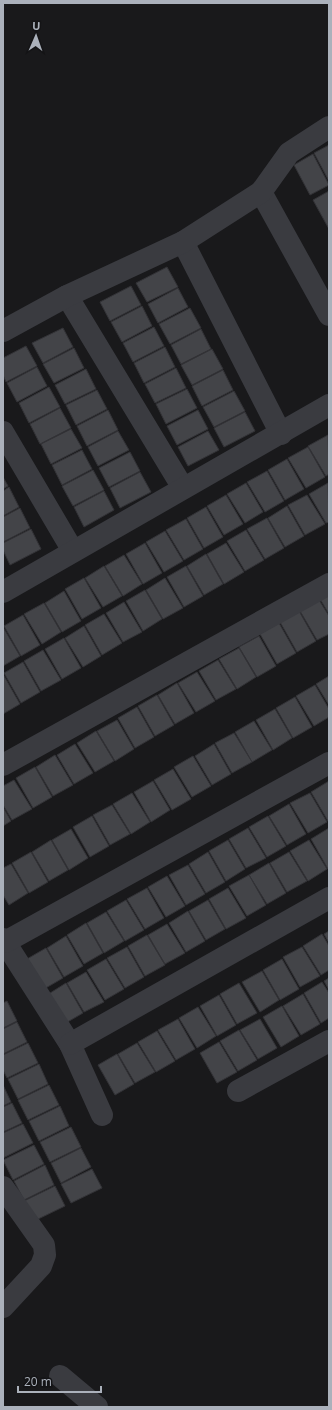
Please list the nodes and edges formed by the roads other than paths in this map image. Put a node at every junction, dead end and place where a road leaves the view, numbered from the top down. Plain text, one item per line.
1 (329, 127) edge
2 (261, 192) junction
3 (183, 242) junction
4 (321, 282) edge
5 (67, 296) junction
6 (329, 315) edge
7 (3, 332) edge
8 (329, 405) edge
9 (3, 432) edge
10 (281, 434) junction
11 (183, 488) junction
12 (73, 551) junction
13 (329, 584) edge
14 (3, 592) edge
15 (329, 763) edge
16 (3, 765) edge
17 (329, 898) edge
18 (4, 940) edge
19 (329, 1041) edge
20 (70, 1044) junction
21 (238, 1091) dead end
22 (102, 1115) dead end
23 (3, 1187) edge
24 (3, 1306) edge
25 (60, 1376) dead end
26 (97, 1407) edge

1 - 2 street
2 - 3 street
2 - 4 street
3 - 5 street
3 - 10 street
4 - 6 street
5 - 7 street
5 - 11 street
8 - 10 street
9 - 12 street
10 - 11 street
11 - 12 street
12 - 14 street
13 - 16 street
15 - 18 street
17 - 20 street
18 - 20 street
19 - 21 street
20 - 22 street
23 - 24 street
25 - 26 street

